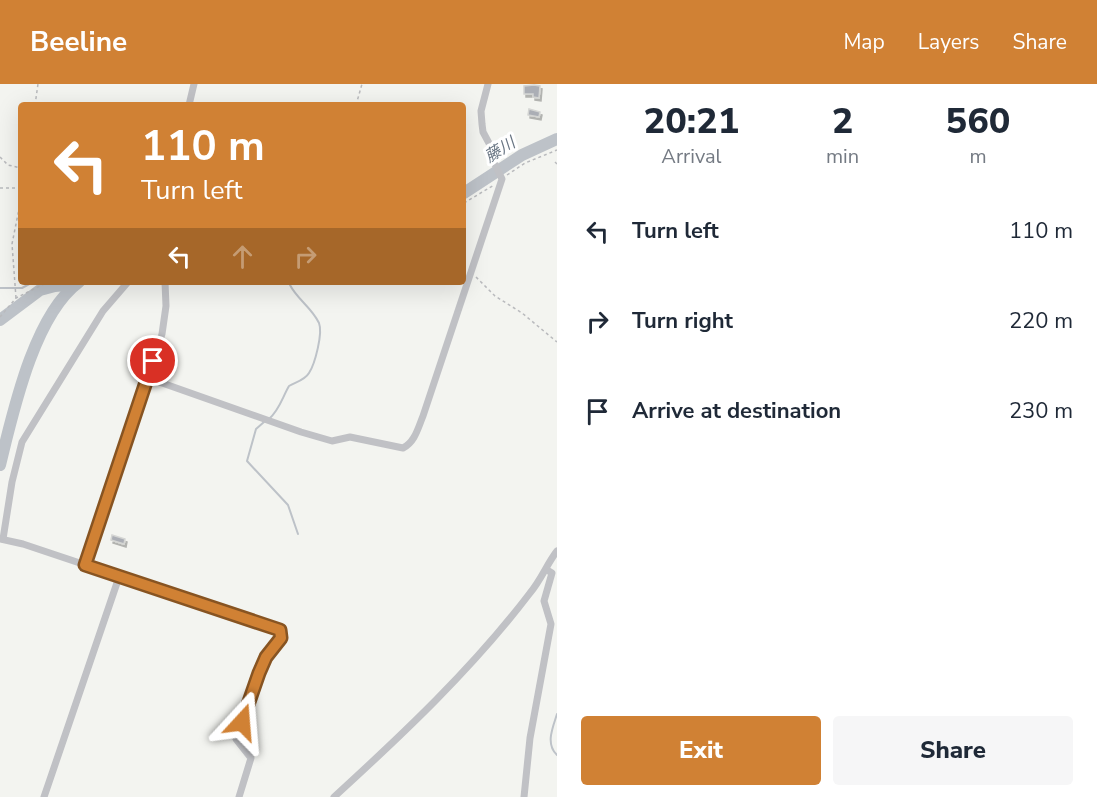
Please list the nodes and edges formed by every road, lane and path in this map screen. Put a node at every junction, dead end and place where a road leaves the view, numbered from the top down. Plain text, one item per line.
1 (38, 84) edge
2 (194, 84) edge
3 (362, 84) edge
4 (488, 84) edge
5 (35, 102) edge
6 (190, 102) edge
7 (357, 102) edge
8 (557, 150) edge
9 (0, 157) edge
10 (18, 167) edge
11 (501, 180) junction
12 (0, 188) edge
13 (18, 188) edge
14 (466, 202) edge
15 (18, 215) edge
16 (470, 273) junction
17 (42, 285) edge
18 (125, 285) edge
19 (165, 285) edge
20 (16, 298) junction
21 (0, 317) edge
22 (557, 342) edge
23 (148, 378) junction
24 (1, 539) edge
25 (557, 551) edge
26 (85, 565) junction
27 (547, 570) junction
28 (119, 577) junction
29 (45, 797) edge
30 (239, 797) edge
31 (334, 797) edge
32 (524, 797) edge

1 - 5 path
2 - 6 street
3 - 7 path
4 - 11 street
8 - 11 path
9 - 10 path
11 - 14 path
11 - 16 street
12 - 13 path
15 - 20 path
16 - 22 path
16 - 23 street
17 - 20 path
18 - 24 street
19 - 23 street
20 - 21 path
23 - 26 street
24 - 26 street
25 - 27 street
26 - 28 street
27 - 31 street
27 - 32 street
28 - 29 street
28 - 30 street

